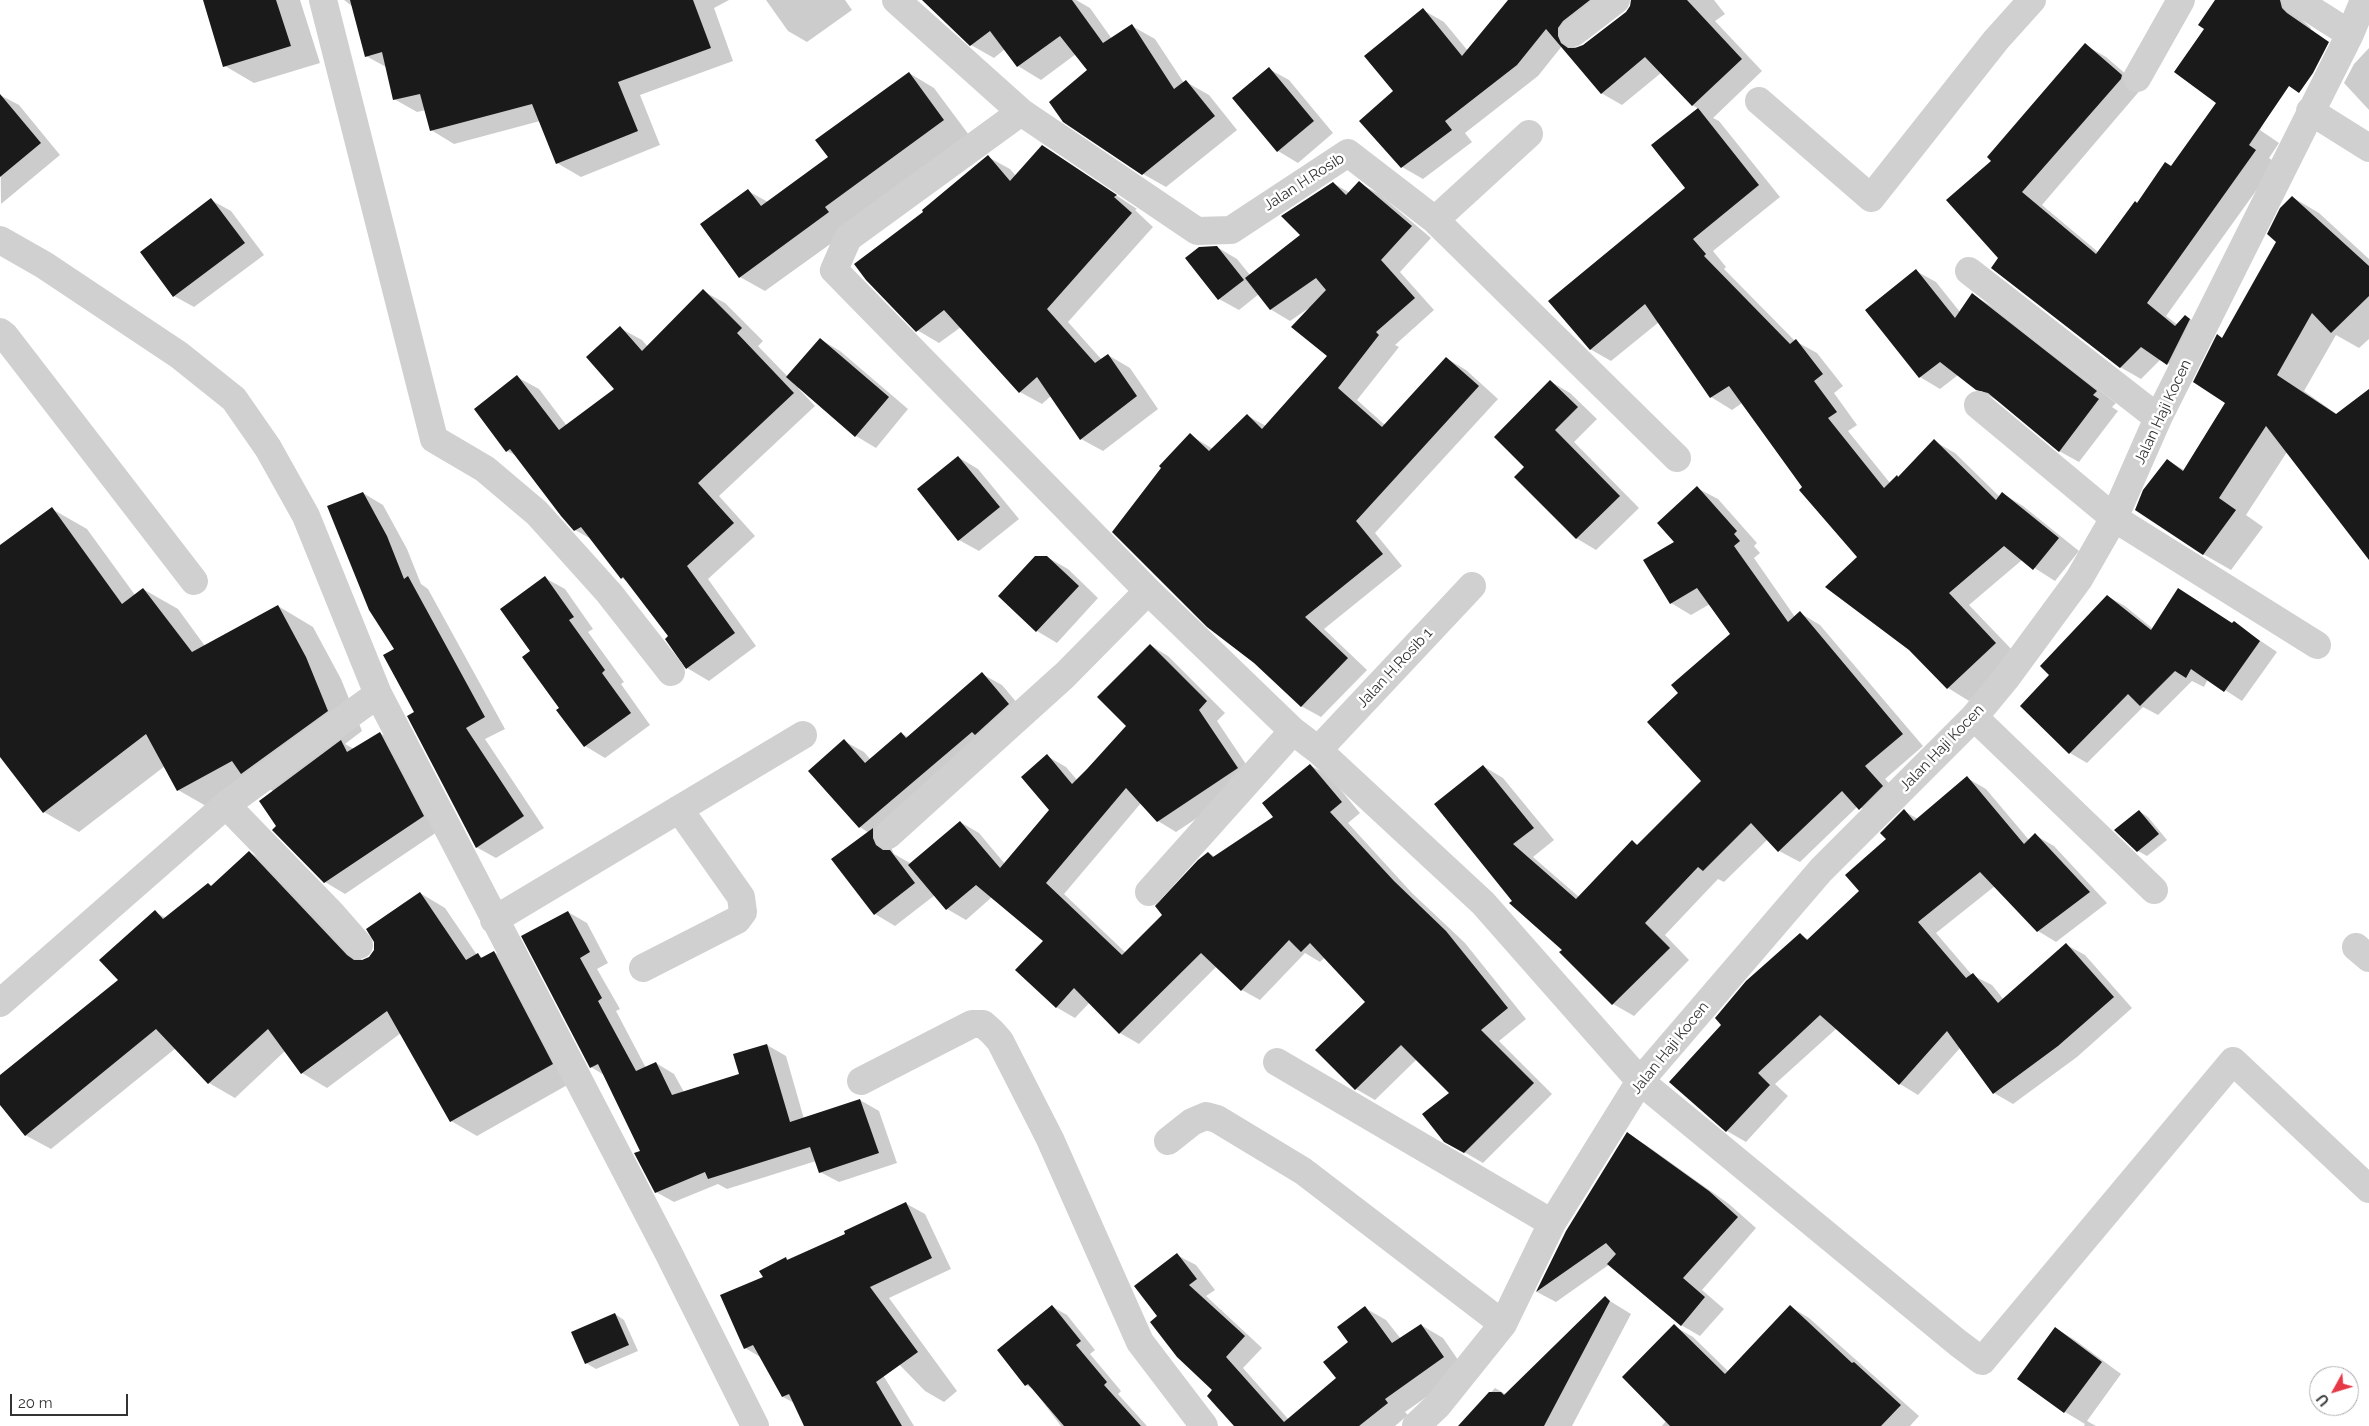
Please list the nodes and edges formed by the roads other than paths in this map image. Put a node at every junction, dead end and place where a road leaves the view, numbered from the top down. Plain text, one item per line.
1 (323, 0) edge
2 (896, 0) edge
3 (1616, 0) edge
4 (2032, 0) edge
5 (2181, 0) edge
6 (2296, 0) edge
7 (2364, 0) edge
8 (1573, 33) dead end
9 (2350, 34) junction
10 (2137, 78) dead end
11 (1758, 101) dead end
12 (2310, 111) junction
13 (1021, 112) junction
14 (1529, 134) dead end
15 (2369, 148) edge
16 (1435, 220) junction
17 (0, 240) edge
18 (1969, 271) dead end
19 (0, 332) edge
20 (1978, 405) dead end
21 (2158, 418) junction
22 (1677, 458) dead end
23 (2114, 518) junction
24 (194, 581) dead end
25 (1472, 586) dead end
26 (1148, 592) junction
27 (2317, 645) dead end
28 (671, 672) dead end
29 (378, 694) junction
30 (1974, 717) junction
31 (1293, 731) junction
32 (803, 735) dead end
33 (1318, 750) junction
34 (226, 805) junction
35 (679, 809) junction
36 (888, 835) dead end
37 (2154, 890) dead end
38 (1149, 892) dead end
39 (494, 920) junction
40 (359, 945) dead end
41 (643, 968) dead end
42 (0, 1003) edge
43 (1277, 1062) dead end
44 (1640, 1080) junction
45 (861, 1081) dead end
46 (1168, 1141) dead end
47 (2369, 1189) edge
48 (1552, 1223) junction
49 (1503, 1324) junction
50 (755, 1426) edge
51 (1204, 1426) edge
52 (1416, 1426) edge

1 - 28 street
2 - 13 street, Jalan H.Rosib
3 - 8 street
4 - 11 street
5 - 10 street
6 - 9 street
7 - 9 street, Jalan Haji Kocen
9 - 12 street, Jalan Haji Kocen
12 - 15 street
12 - 21 street, Jalan Haji Kocen
13 - 16 street, Jalan H.Rosib
13 - 26 street
14 - 16 street
16 - 22 street, Jalan H.Rosib
17 - 29 street
18 - 21 street
19 - 24 street
20 - 23 street
21 - 23 street, Jalan Haji Kocen
23 - 27 street
23 - 30 street, Jalan Haji Kocen
25 - 33 street, Jalan H.Rosib 1
26 - 31 street
26 - 36 street
29 - 34 street
29 - 39 street
30 - 37 street
30 - 44 street, Jalan Haji Kocen
31 - 33 street
31 - 38 street
32 - 35 street
33 - 44 street
34 - 40 street
34 - 42 street
35 - 39 street
35 - 41 street
39 - 50 street
43 - 48 street
44 - 47 street
44 - 48 street, Jalan Haji Kocen
45 - 51 street
46 - 49 street
48 - 49 street, Jalan Haji Kocen
49 - 52 street, Jalan Haji Kocen

